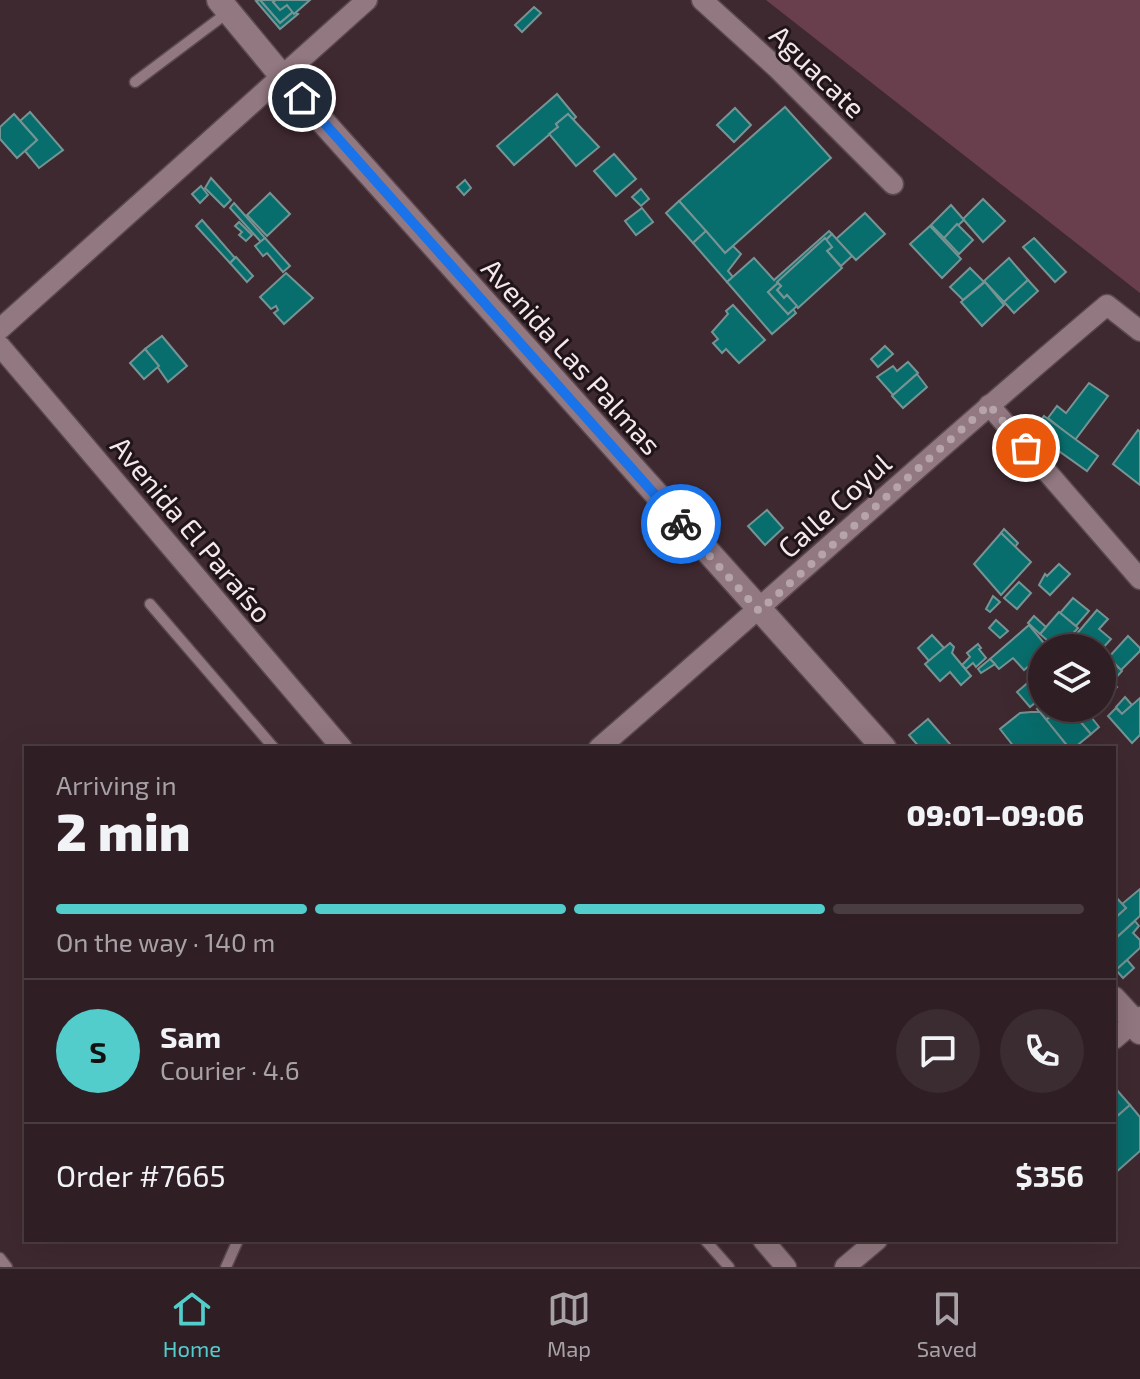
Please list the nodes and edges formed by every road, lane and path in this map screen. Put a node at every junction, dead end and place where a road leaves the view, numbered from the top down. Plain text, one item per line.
1 (367, 0) edge
2 (702, 0) edge
3 (224, 6) edge
4 (281, 75) junction
5 (135, 82) dead end
6 (893, 184) dead end
7 (0, 329) edge
8 (1140, 331) edge
9 (0, 346) edge
10 (989, 405) junction
11 (1140, 579) edge
12 (150, 604) dead end
13 (759, 611) junction
14 (272, 746) edge
15 (340, 746) edge
16 (601, 746) edge
17 (882, 746) edge
18 (1116, 1001) edge
19 (1138, 1023) edge
20 (1116, 1038) edge
21 (237, 1242) edge
22 (707, 1242) edge
23 (765, 1242) edge
24 (875, 1242) edge
25 (0, 1258) edge
26 (7, 1267) edge
27 (226, 1267) edge
28 (729, 1267) edge
29 (786, 1267) edge
30 (845, 1267) edge

1 - 4 street
2 - 6 street, Aguacate
3 - 4 street, Avenida Las Palmas
3 - 5 lane
4 - 7 street
4 - 13 street, Avenida Las Palmas
8 - 10 street, Calle Coyul
9 - 15 street, Avenida El Paraíso
10 - 11 street
10 - 13 street, Calle Coyul
12 - 14 lane
13 - 16 street, Calle Coyul
13 - 17 street, Avenida Las Palmas
18 - 19 street
19 - 20 street
21 - 27 lane
22 - 28 lane
23 - 29 street
24 - 30 street
25 - 26 lane

